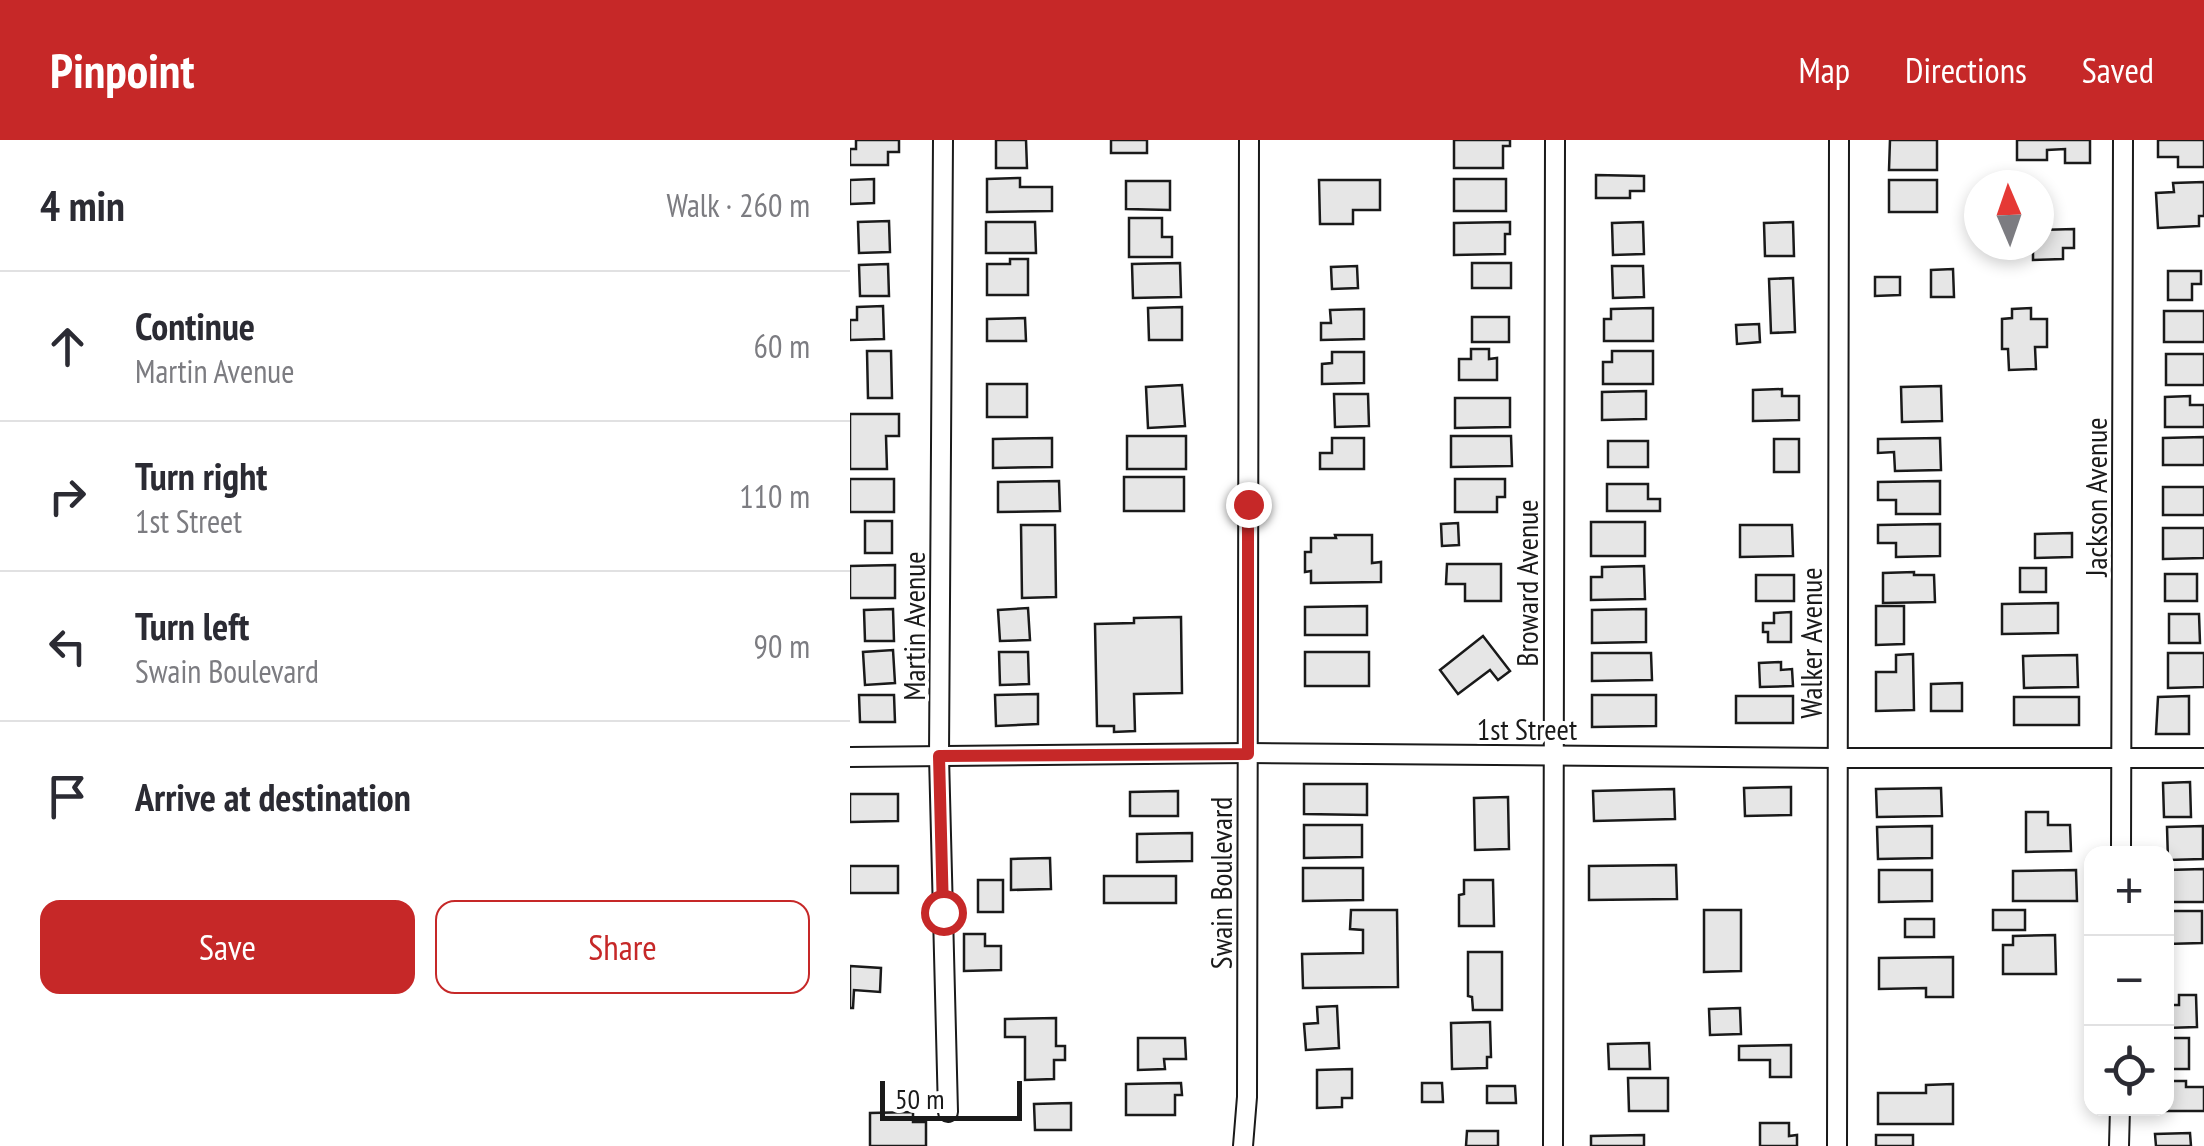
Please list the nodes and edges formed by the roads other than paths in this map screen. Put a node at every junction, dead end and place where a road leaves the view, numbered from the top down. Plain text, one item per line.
1 (943, 140) edge
2 (1249, 140) edge
3 (1555, 140) edge
4 (1839, 140) edge
5 (2123, 140) edge
6 (1248, 754) junction
7 (850, 756) edge
8 (939, 756) junction
9 (1553, 756) junction
10 (1838, 758) junction
11 (2122, 758) junction
12 (2204, 758) edge
13 (2121, 846) edge
14 (948, 1112) dead end
15 (2120, 1116) edge
16 (1243, 1146) edge
17 (1553, 1146) edge
18 (1837, 1146) edge
19 (2119, 1146) edge

1 - 8 street, Martin Avenue
2 - 6 street, Swain Boulevard
3 - 9 street, Broward Avenue
4 - 10 street, Walker Avenue
5 - 11 street, Jackson Avenue
6 - 8 street, 1st Street
6 - 9 street, 1st Street
6 - 16 street, Swain Boulevard
7 - 8 street, 1st Street
8 - 14 street, Martin Avenue
9 - 10 street, 1st Street
9 - 17 street, Broward Avenue
10 - 11 street, 1st Street
10 - 18 street, Walker Avenue
11 - 12 street, 1st Street
11 - 13 street, Jackson Avenue
15 - 19 street

